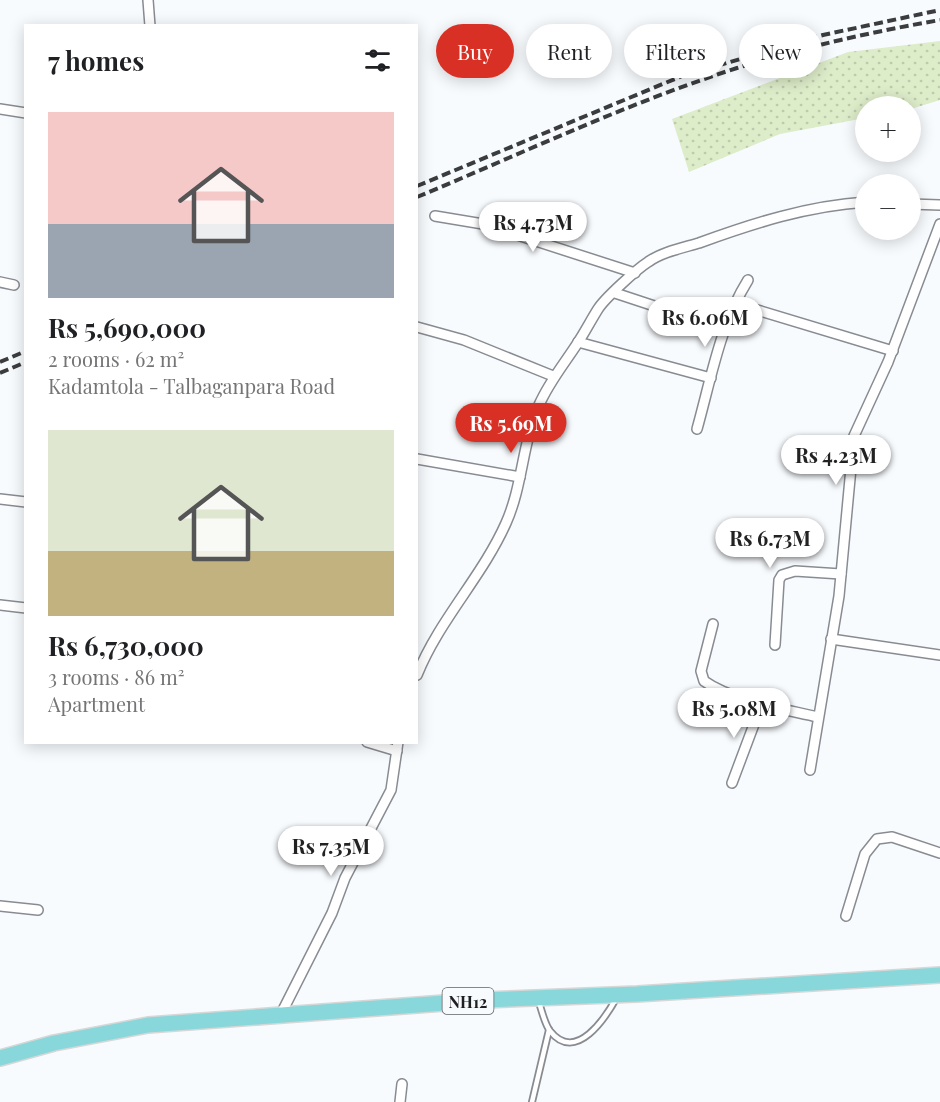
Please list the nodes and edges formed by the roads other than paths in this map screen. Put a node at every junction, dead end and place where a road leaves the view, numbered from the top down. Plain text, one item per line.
1 (148, 0) edge
2 (150, 24) edge
3 (0, 110) edge
4 (24, 113) edge
5 (855, 203) edge
6 (921, 204) edge
7 (940, 205) edge
8 (435, 216) dead end
9 (940, 224) edge
10 (635, 273) junction
11 (748, 280) dead end
12 (0, 282) edge
13 (14, 285) dead end
14 (615, 293) junction
15 (734, 303) junction
16 (418, 327) edge
17 (724, 329) junction
18 (578, 342) junction
19 (893, 351) junction
20 (553, 376) junction
21 (711, 378) junction
22 (697, 429) dead end
23 (418, 459) edge
24 (520, 477) junction
25 (0, 499) edge
26 (24, 502) edge
27 (841, 574) junction
28 (0, 605) edge
29 (24, 608) edge
30 (712, 624) dead end
31 (831, 639) junction
32 (775, 645) dead end
33 (940, 655) edge
34 (418, 673) edge
35 (762, 703) junction
36 (818, 717) junction
37 (379, 744) edge
38 (398, 747) edge
39 (810, 770) dead end
40 (732, 783) dead end
41 (940, 853) edge
42 (0, 906) edge
43 (38, 910) dead end
44 (846, 916) dead end
45 (940, 975) edge
46 (618, 995) junction
47 (537, 997) junction
48 (280, 1016) junction
49 (549, 1030) junction
50 (0, 1059) edge
51 (402, 1084) dead end
52 (400, 1102) edge
53 (532, 1102) edge

1 - 2 street
3 - 4 street
5 - 10 street
6 - 7 street
8 - 10 street
9 - 19 street
10 - 14 street
11 - 15 street
12 - 13 street
14 - 17 street
14 - 18 street
15 - 17 street
15 - 19 street
16 - 20 street
17 - 21 street
18 - 20 street
18 - 21 street
19 - 27 street
20 - 24 street
21 - 22 street
23 - 24 street
24 - 34 street
25 - 26 street
27 - 31 street
27 - 32 street
28 - 29 street
30 - 35 street
31 - 33 street
31 - 36 street
35 - 36 street
35 - 40 street
36 - 39 street
37 - 38 street
38 - 48 street
41 - 44 street
42 - 43 street
45 - 46 main road, NH12
46 - 47 main road, NH12
46 - 49 lane
47 - 48 main road, NH12
47 - 49 lane
48 - 50 main road, NH12
49 - 53 lane
51 - 52 street

